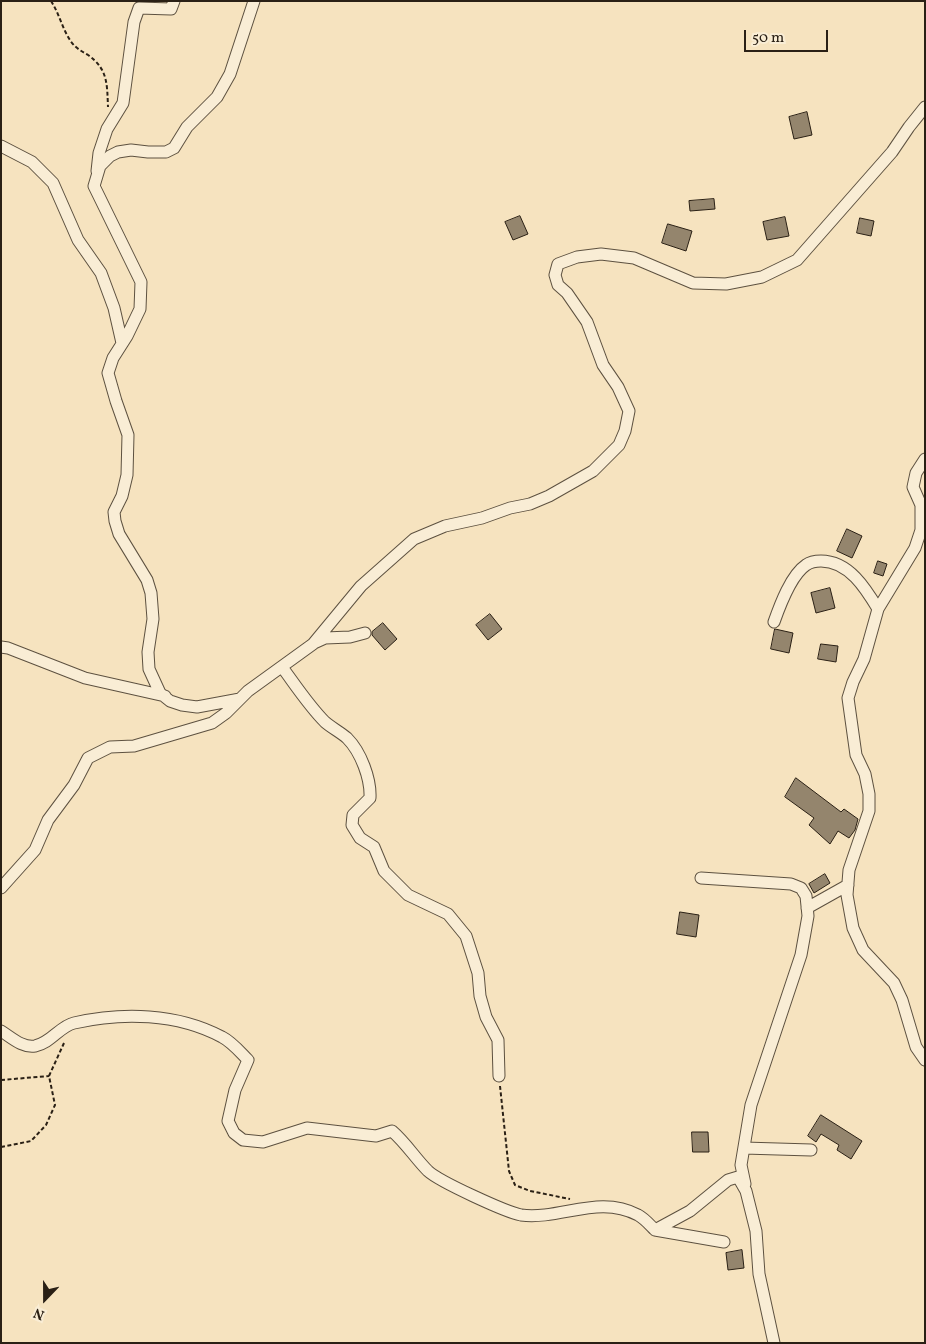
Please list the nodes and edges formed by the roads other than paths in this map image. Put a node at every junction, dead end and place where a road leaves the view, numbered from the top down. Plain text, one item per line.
1 (174, 1) edge
2 (254, 1) edge
3 (925, 107) edge
4 (1, 146) edge
5 (96, 178) junction
6 (122, 343) junction
7 (925, 459) edge
8 (878, 609) junction
9 (774, 622) dead end
10 (365, 633) dead end
11 (313, 644) junction
12 (1, 647) edge
13 (282, 668) junction
14 (164, 696) junction
15 (240, 700) junction
16 (701, 878) dead end
17 (848, 885) junction
18 (1, 888) edge
19 (807, 908) junction
20 (1, 1031) edge
21 (925, 1060) edge
22 (499, 1076) road end
23 (744, 1148) junction
24 (811, 1150) dead end
25 (746, 1191) junction
26 (655, 1230) junction
27 (724, 1242) dead end
28 (774, 1343) edge

1 - 5 street
2 - 5 street
3 - 11 street
4 - 6 street
5 - 6 street
6 - 14 street
7 - 8 street
8 - 9 street
8 - 17 street
10 - 11 street
11 - 13 street
12 - 14 street
13 - 15 street
13 - 22 street
14 - 15 street
15 - 18 street
16 - 19 street
17 - 19 street
17 - 21 street
19 - 23 street
20 - 26 street
23 - 24 street
23 - 25 street
25 - 26 street
25 - 28 street
26 - 27 street

